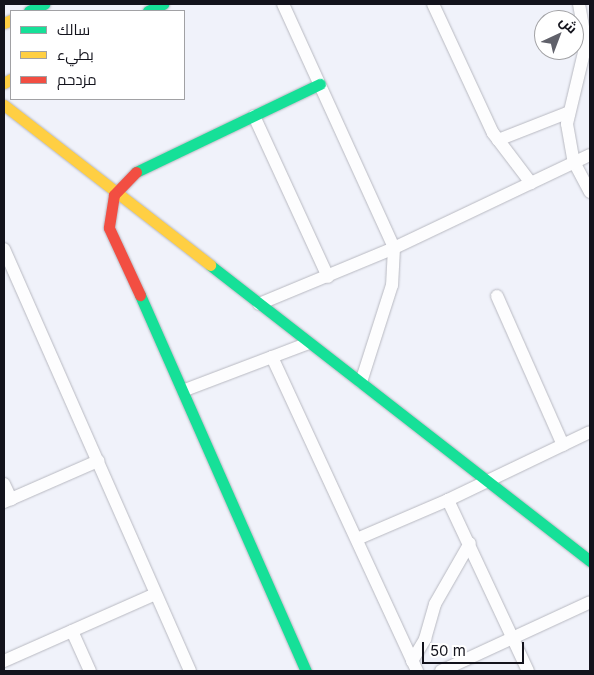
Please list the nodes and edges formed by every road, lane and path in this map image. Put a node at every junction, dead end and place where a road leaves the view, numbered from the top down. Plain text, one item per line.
1 (44, 4) edge
2 (163, 4) edge
3 (283, 4) edge
4 (433, 4) edge
5 (579, 4) edge
6 (31, 10) edge
7 (150, 10) edge
8 (588, 44) edge
9 (320, 84) junction
10 (4, 105) edge
11 (567, 113) junction
12 (254, 116) junction
13 (498, 140) junction
14 (590, 155) edge
15 (574, 162) junction
16 (531, 184) junction
17 (590, 192) edge
18 (114, 195) junction
19 (394, 248) junction
20 (4, 249) edge
21 (328, 277) junction
22 (497, 296) dead end
23 (259, 304) junction
24 (308, 343) junction
25 (272, 357) junction
26 (362, 382) junction
27 (185, 390) junction
28 (590, 432) edge
29 (563, 445) junction
30 (98, 461) junction
31 (488, 482) junction
32 (4, 484) edge
33 (448, 500) junction
34 (7, 501) edge
35 (357, 540) junction
36 (470, 542) junction
37 (590, 561) edge
38 (155, 594) junction
39 (590, 602) edge
40 (72, 631) junction
41 (514, 638) junction
42 (4, 661) edge
43 (414, 666) edge
44 (90, 671) edge
45 (190, 671) edge
46 (306, 671) edge
47 (441, 671) edge
48 (528, 671) edge

1 - 6 street
2 - 7 street
3 - 9 street
4 - 13 street
5 - 8 street
8 - 11 street
9 - 12 street
9 - 19 street
10 - 18 street
11 - 13 street
11 - 15 street
12 - 18 street
12 - 21 street
13 - 16 street
14 - 15 street
15 - 16 street
15 - 17 street
16 - 19 street
18 - 23 street
18 - 27 street
19 - 21 street
19 - 26 street
20 - 30 street
21 - 23 street
22 - 29 street
23 - 24 street
24 - 25 street
24 - 26 street
25 - 27 street
25 - 35 street
26 - 31 street
27 - 46 street
28 - 29 street
29 - 31 street
30 - 34 street
30 - 38 street
31 - 33 street
31 - 37 street
32 - 34 street
33 - 35 street
33 - 36 street
35 - 43 street
36 - 41 street
36 - 43 street
38 - 40 street
38 - 45 street
39 - 41 street
40 - 42 street
40 - 44 street
41 - 47 street
41 - 48 street

